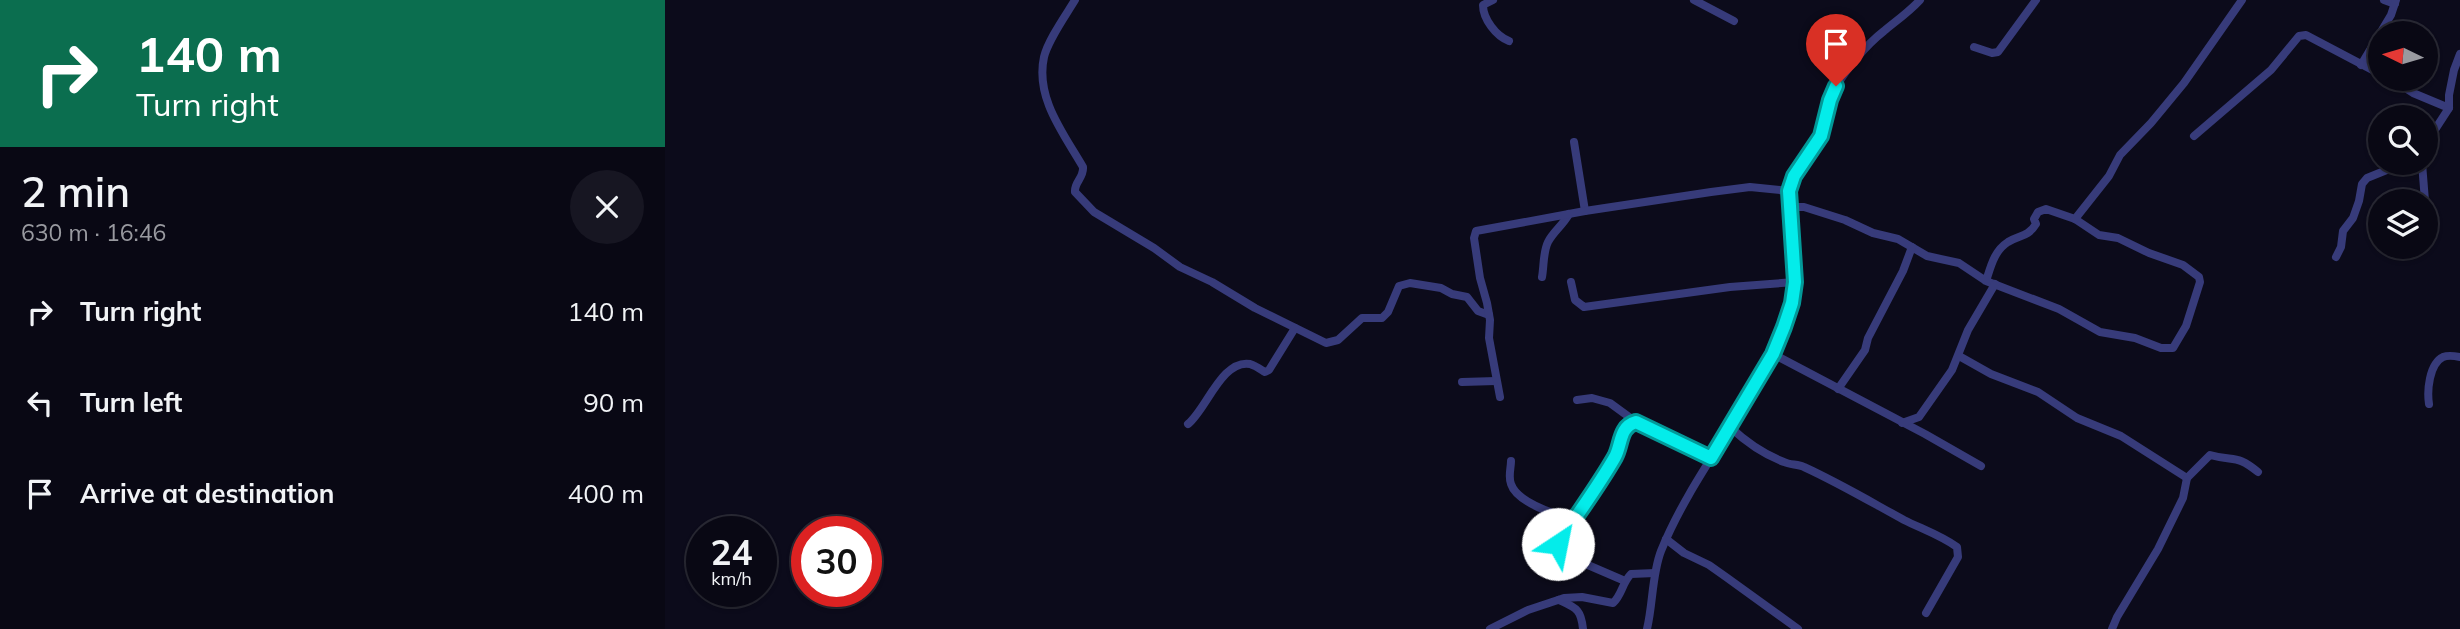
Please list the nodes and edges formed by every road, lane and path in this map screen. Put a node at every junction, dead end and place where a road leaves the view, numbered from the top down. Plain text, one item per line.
1 (1075, 0) edge
2 (1493, 0) edge
3 (1694, 0) edge
4 (1920, 0) edge
5 (2035, 0) edge
6 (2242, 0) edge
7 (2384, 0) edge
8 (2396, 2) edge
9 (1734, 21) dead end
10 (1509, 41) dead end
11 (1974, 47) dead end
12 (2460, 54) edge
13 (2361, 65) junction
14 (2368, 68) edge
15 (2410, 91) edge
16 (2449, 108) junction
17 (2438, 125) edge
18 (2194, 136) dead end
19 (1574, 142) dead end
20 (2374, 175) edge
21 (1789, 191) junction
22 (1789, 207) junction
23 (1585, 211) junction
24 (1569, 214) junction
25 (2075, 219) junction
26 (1912, 247) junction
27 (2336, 257) dead end
28 (1542, 277) dead end
29 (1571, 282) dead end
30 (1795, 282) junction
31 (1990, 283) junction
32 (1489, 315) junction
33 (1296, 328) junction
34 (1773, 354) junction
35 (1959, 356) junction
36 (2460, 357) edge
37 (1496, 381) junction
38 (1462, 382) dead end
39 (1838, 389) junction
40 (1500, 397) dead end
41 (1577, 400) dead end
42 (2430, 404) dead end
43 (1636, 422) junction
44 (1902, 423) junction
45 (1188, 424) dead end
46 (1730, 427) junction
47 (1711, 458) junction
48 (1511, 461) dead end
49 (1981, 466) dead end
50 (2258, 472) dead end
51 (2187, 478) junction
52 (1574, 520) junction
53 (1666, 539) junction
54 (1655, 573) junction
55 (1625, 581) junction
56 (1559, 600) junction
57 (1926, 613) dead end
58 (1490, 629) edge
59 (1583, 629) edge
60 (1647, 629) edge
61 (1797, 629) edge
62 (2112, 629) edge

1 - 33 street
2 - 10 street
3 - 9 street
4 - 21 street
5 - 11 street
6 - 25 street
7 - 8 street
8 - 13 street
12 - 16 street
13 - 14 street
13 - 18 street
15 - 16 street
16 - 17 street
19 - 23 street
20 - 27 street
21 - 22 street
21 - 23 street
22 - 26 street
22 - 30 street
23 - 24 street
24 - 28 street
24 - 32 street
25 - 31 street
25 - 31 street
26 - 31 street
26 - 39 street
29 - 30 street
30 - 34 street
31 - 35 street
32 - 33 street
32 - 37 street
33 - 45 street
34 - 39 street
34 - 46 street
35 - 44 street
35 - 51 street
36 - 42 street
37 - 38 street
37 - 40 street
39 - 44 street
41 - 43 street
43 - 47 street
43 - 52 street
44 - 49 street
46 - 47 street
46 - 57 street
47 - 53 street
48 - 52 street
50 - 51 street
51 - 62 street
52 - 55 street
53 - 54 street
53 - 61 street
54 - 55 street
54 - 60 street
55 - 56 street
56 - 58 street
56 - 59 street

